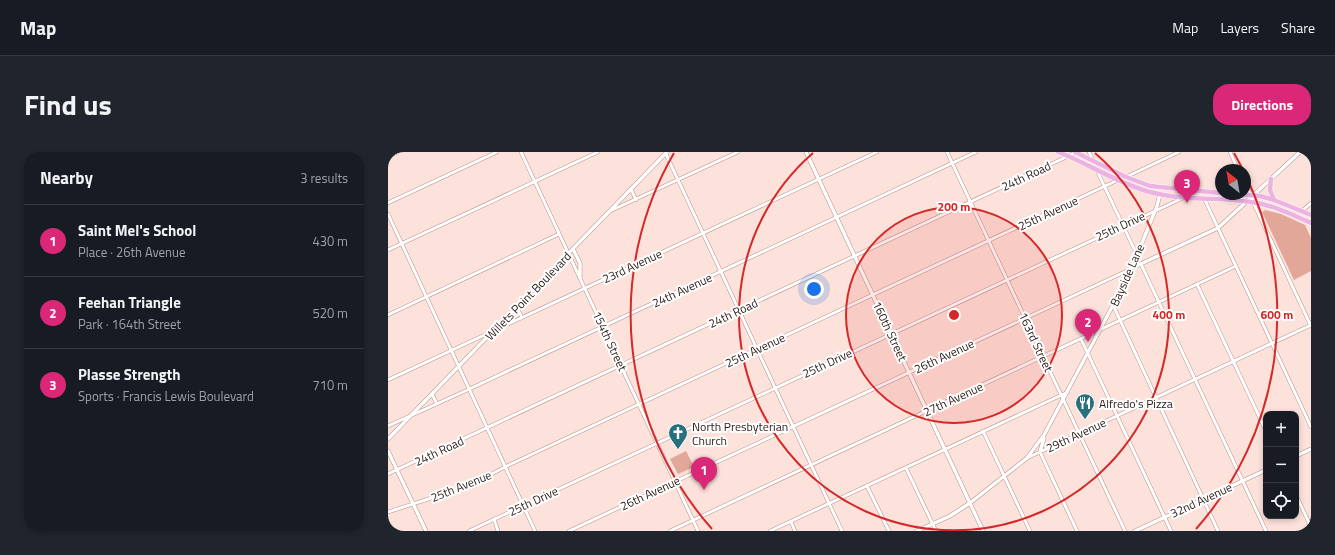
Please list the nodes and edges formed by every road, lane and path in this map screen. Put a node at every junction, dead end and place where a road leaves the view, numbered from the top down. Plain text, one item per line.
1 (397, 152) edge
2 (497, 152) edge
3 (521, 152) edge
4 (598, 152) edge
5 (666, 152) edge
6 (738, 152) edge
7 (806, 152) edge
8 (877, 152) edge
9 (947, 152) edge
10 (976, 152) edge
11 (1058, 152) edge
12 (1076, 152) edge
13 (1089, 152) edge
14 (1179, 152) edge
15 (1230, 152) edge
16 (1300, 152) edge
17 (388, 156) edge
18 (1068, 156) junction
19 (1094, 162) junction
20 (953, 164) junction
21 (1235, 164) edge
22 (1098, 171) junction
23 (1126, 177) junction
24 (819, 179) junction
25 (1271, 179) junction
26 (678, 180) junction
27 (1118, 180) junction
28 (535, 182) junction
29 (1104, 187) junction
30 (631, 189) junction
31 (1215, 192) edge
32 (1160, 194) junction
33 (1252, 196) junction
34 (1185, 197) junction
35 (1204, 198) junction
36 (636, 200) junction
37 (1274, 200) junction
38 (1246, 201) junction
39 (971, 202) junction
40 (1253, 202) junction
41 (388, 203) edge
42 (1311, 203) edge
43 (1155, 210) junction
44 (1302, 211) junction
45 (609, 212) junction
46 (388, 214) edge
47 (1311, 215) edge
48 (837, 218) junction
49 (1311, 223) edge
50 (1122, 225) junction
51 (1218, 228) junction
52 (703, 233) junction
53 (559, 234) junction
54 (989, 241) junction
55 (402, 244) junction
56 (573, 249) junction
57 (388, 250) edge
58 (569, 253) junction
59 (1137, 255) junction
60 (855, 256) junction
61 (1141, 264) junction
62 (1236, 266) junction
63 (1131, 268) junction
64 (721, 272) junction
65 (580, 278) junction
66 (1007, 279) junction
67 (1197, 284) junction
68 (585, 288) junction
69 (873, 295) junction
70 (426, 297) junction
71 (1159, 302) junction
72 (1113, 306) junction
73 (517, 308) junction
74 (739, 310) junction
75 (388, 315) edge
76 (522, 318) junction
77 (1025, 318) junction
78 (1120, 320) junction
79 (1311, 326) edge
80 (603, 327) junction
81 (1101, 329) junction
82 (495, 330) junction
83 (891, 334) junction
84 (1081, 339) junction
85 (1272, 344) junction
86 (757, 349) junction
87 (451, 351) junction
88 (1088, 353) junction
89 (1043, 357) junction
90 (1233, 362) junction
91 (621, 366) junction
92 (458, 367) junction
93 (909, 372) junction
94 (388, 380) edge
95 (1195, 380) junction
96 (775, 388) junction
97 (469, 390) junction
98 (1068, 391) junction
99 (432, 394) junction
100 (1061, 395) junction
101 (1156, 398) junction
102 (1063, 400) junction
103 (437, 404) junction
104 (639, 404) junction
105 (927, 411) junction
106 (411, 416) junction
107 (1118, 416) junction
108 (1263, 425) edge
109 (388, 426) edge
110 (793, 426) junction
111 (1311, 427) edge
112 (487, 428) junction
113 (984, 431) junction
114 (1079, 434) junction
115 (1044, 435) junction
116 (388, 438) edge
117 (657, 443) junction
118 (945, 449) junction
119 (1311, 449) edge
120 (388, 451) edge
121 (1040, 452) junction
122 (1299, 455) edge
123 (1027, 458) junction
124 (811, 465) junction
125 (505, 467) junction
126 (906, 468) junction
127 (397, 470) junction
128 (1263, 471) edge
129 (388, 474) edge
130 (1004, 476) junction
131 (1242, 481) junction
132 (675, 482) junction
133 (868, 486) junction
134 (1204, 499) junction
135 (1299, 501) edge
136 (970, 502) junction
137 (413, 504) junction
138 (829, 504) junction
139 (523, 505) junction
140 (388, 512) edge
141 (1165, 517) junction
142 (494, 519) junction
143 (693, 520) junction
144 (791, 522) junction
145 (933, 524) junction
146 (1311, 527) edge
147 (426, 531) edge
148 (469, 531) edge
149 (498, 531) edge
150 (535, 531) edge
151 (569, 531) edge
152 (670, 531) edge
153 (698, 531) edge
154 (770, 531) edge
155 (795, 531) edge
156 (842, 531) edge
157 (889, 531) edge
158 (916, 531) edge
159 (936, 531) edge
160 (983, 531) edge
161 (1030, 531) edge
162 (1077, 531) edge
163 (1125, 531) edge
164 (1135, 531) edge
165 (1172, 531) edge
166 (1218, 531) edge
167 (1266, 531) edge

1 - 17 street
2 - 41 street
3 - 28 street, 154th Street
4 - 28 street
5 - 26 street
5 - 30 street, Willets Point Boulevard
6 - 26 street
7 - 24 street, 160th Street
8 - 24 street, 23rd Avenue
9 - 20 street, 163rd Street
10 - 20 street, 24th Avenue
11 - 18 main road
12 - 18 street, 24th Road
12 - 19 main road
13 - 19 street
14 - 23 street
15 - 21 street
16 - 25 street, 26th Avenue
18 - 22 main road
18 - 39 street, 24th Road
19 - 23 main road
20 - 39 street, 163rd Street
20 - 48 street, 24th Avenue
22 - 27 main road
22 - 29 street
23 - 31 main road
24 - 48 street, 160th Street
24 - 52 street, 23rd Avenue
25 - 33 street, 26th Avenue
25 - 37 main road
26 - 36 street
26 - 52 street
27 - 29 street, 25th Avenue
27 - 32 main road
28 - 53 street, 154th Street
28 - 55 street
29 - 50 street
29 - 54 street, 25th Avenue
30 - 36 street
30 - 45 street, Willets Point Boulevard
32 - 34 main road
32 - 43 street, Bayside Lane
33 - 37 main road
33 - 38 street, 26th Avenue
33 - 40 street
34 - 35 main road
34 - 43 street, 25th Drive
35 - 38 main road
35 - 51 street
36 - 45 street
37 - 44 main road
38 - 40 main road
38 - 51 street, 26th Avenue
39 - 54 street, 163rd Street
39 - 60 street, 24th Road
40 - 49 main road
40 - 79 street
42 - 44 street
43 - 50 street, 25th Drive
43 - 59 street, Bayside Lane
44 - 47 main road
45 - 56 street, Willets Point Boulevard
46 - 55 street
48 - 60 street, 160th Street
48 - 64 street, 24th Avenue
50 - 59 street
50 - 66 street, 25th Drive
51 - 61 street, 26th Avenue
51 - 62 street
52 - 64 street
52 - 68 street, 23rd Avenue
53 - 58 street, 154th Street
53 - 70 street
54 - 66 street, 163rd Street
54 - 69 street, 25th Avenue
55 - 57 street
55 - 70 street
56 - 58 street, Willets Point Boulevard
56 - 65 street
58 - 65 street, 154th Street
58 - 73 street, Willets Point Boulevard
59 - 63 street, Bayside Lane
60 - 69 street, 160th Street
60 - 74 street, 24th Road
61 - 63 street, 26th Avenue
61 - 71 street
62 - 67 street, 27th Avenue
62 - 85 street
63 - 72 street, Bayside Lane
63 - 77 street, 26th Avenue
64 - 74 street
64 - 80 street, 24th Avenue
65 - 68 street, 154th Street
66 - 77 street, 163rd Street
66 - 83 street, 25th Drive
67 - 71 street, 27th Avenue
67 - 90 street
68 - 76 street, 23rd Avenue
68 - 80 street, 154th Street
69 - 83 street, 160th Street
69 - 86 street, 25th Avenue
70 - 75 street
70 - 87 street
71 - 78 street, 27th Avenue
71 - 95 street
72 - 78 street
72 - 81 street, Bayside Lane
73 - 76 street
73 - 82 street, Willets Point Boulevard
74 - 86 street
74 - 91 street, 24th Road
76 - 82 street, 23rd Avenue
77 - 89 street, 163rd Street
77 - 93 street, 26th Avenue
78 - 81 street, 27th Avenue
78 - 101 street
79 - 85 street, 29th Avenue
80 - 91 street, 154th Street
80 - 97 street, 24th Avenue
81 - 84 street, 27th Avenue
81 - 88 street, Bayside Lane
82 - 87 street, 23rd Avenue
82 - 92 street, Willets Point Boulevard
83 - 93 street, 160th Street
83 - 96 street, 25th Drive
84 - 88 street
84 - 89 street, 27th Avenue
85 - 90 street, 29th Avenue
85 - 111 street
86 - 96 street
86 - 104 street, 25th Avenue
87 - 92 street
87 - 94 street, 23rd Avenue
88 - 98 street, Bayside Lane
88 - 107 street
89 - 100 street, 163rd Street
89 - 105 street, 27th Avenue
90 - 95 street, 29th Avenue
90 - 108 street
91 - 104 street, 154th Street
91 - 112 street, 24th Road
92 - 97 street
92 - 99 street, Willets Point Boulevard
93 - 105 street, 160th Street
93 - 110 street, 26th Avenue
95 - 101 street, 29th Avenue
95 - 131 street
96 - 110 street
96 - 117 street, 25th Drive
97 - 103 street, 24th Avenue
97 - 112 street
98 - 100 street
98 - 102 street, Bayside Lane
99 - 103 street
99 - 106 street, Willets Point Boulevard
100 - 102 street, 163rd Street
100 - 113 street
101 - 107 street, 29th Avenue
101 - 134 street
102 - 114 street, 163rd Street
102 - 115 street, Bayside Lane
103 - 106 street, 24th Avenue
104 - 117 street, 154th Street
104 - 125 street, 25th Avenue
105 - 118 street, 160th Street
105 - 124 street, 27th Avenue
106 - 109 street, 24th Avenue
106 - 116 street, Willets Point Boulevard
107 - 114 street, 29th Avenue
107 - 141 street
110 - 124 street
110 - 132 street, 26th Avenue
112 - 125 street
112 - 127 street, 24th Road
113 - 118 street
113 - 130 street
114 - 121 street, 29th Avenue
114 - 163 street, 163rd Street
115 - 121 street
115 - 123 street, Bayside Lane
117 - 132 street, 154th Street
117 - 139 street, 25th Drive
118 - 126 street
118 - 136 street, 160th Street
119 - 122 street
120 - 127 street
121 - 123 street, 29th Avenue
121 - 162 street
123 - 130 street, 29th Avenue
124 - 138 street
124 - 143 street, 27th Avenue
125 - 137 street, 25th Avenue
125 - 139 street
126 - 133 street
126 - 145 street
127 - 129 street, 24th Road
127 - 137 street
128 - 131 street, 32nd Avenue
130 - 136 street, 29th Avenue
130 - 161 street
131 - 134 street, 32nd Avenue
131 - 167 street
132 - 143 street, 154th Street
132 - 151 street, 26th Avenue
133 - 138 street
133 - 157 street
134 - 141 street, 32nd Avenue
134 - 166 street
135 - 146 street
136 - 145 street, 29th Avenue
136 - 160 street, 160th Street
137 - 140 street, 25th Avenue
137 - 147 street
138 - 144 street
138 - 156 street
139 - 142 street, 25th Drive
139 - 150 street
141 - 164 street, 32nd Avenue
141 - 165 street
142 - 148 street, 25th Drive
142 - 149 street
143 - 152 street, 27th Avenue
143 - 153 street, 154th Street
144 - 154 street
144 - 155 street
145 - 158 street, 29th Avenue
145 - 159 street

